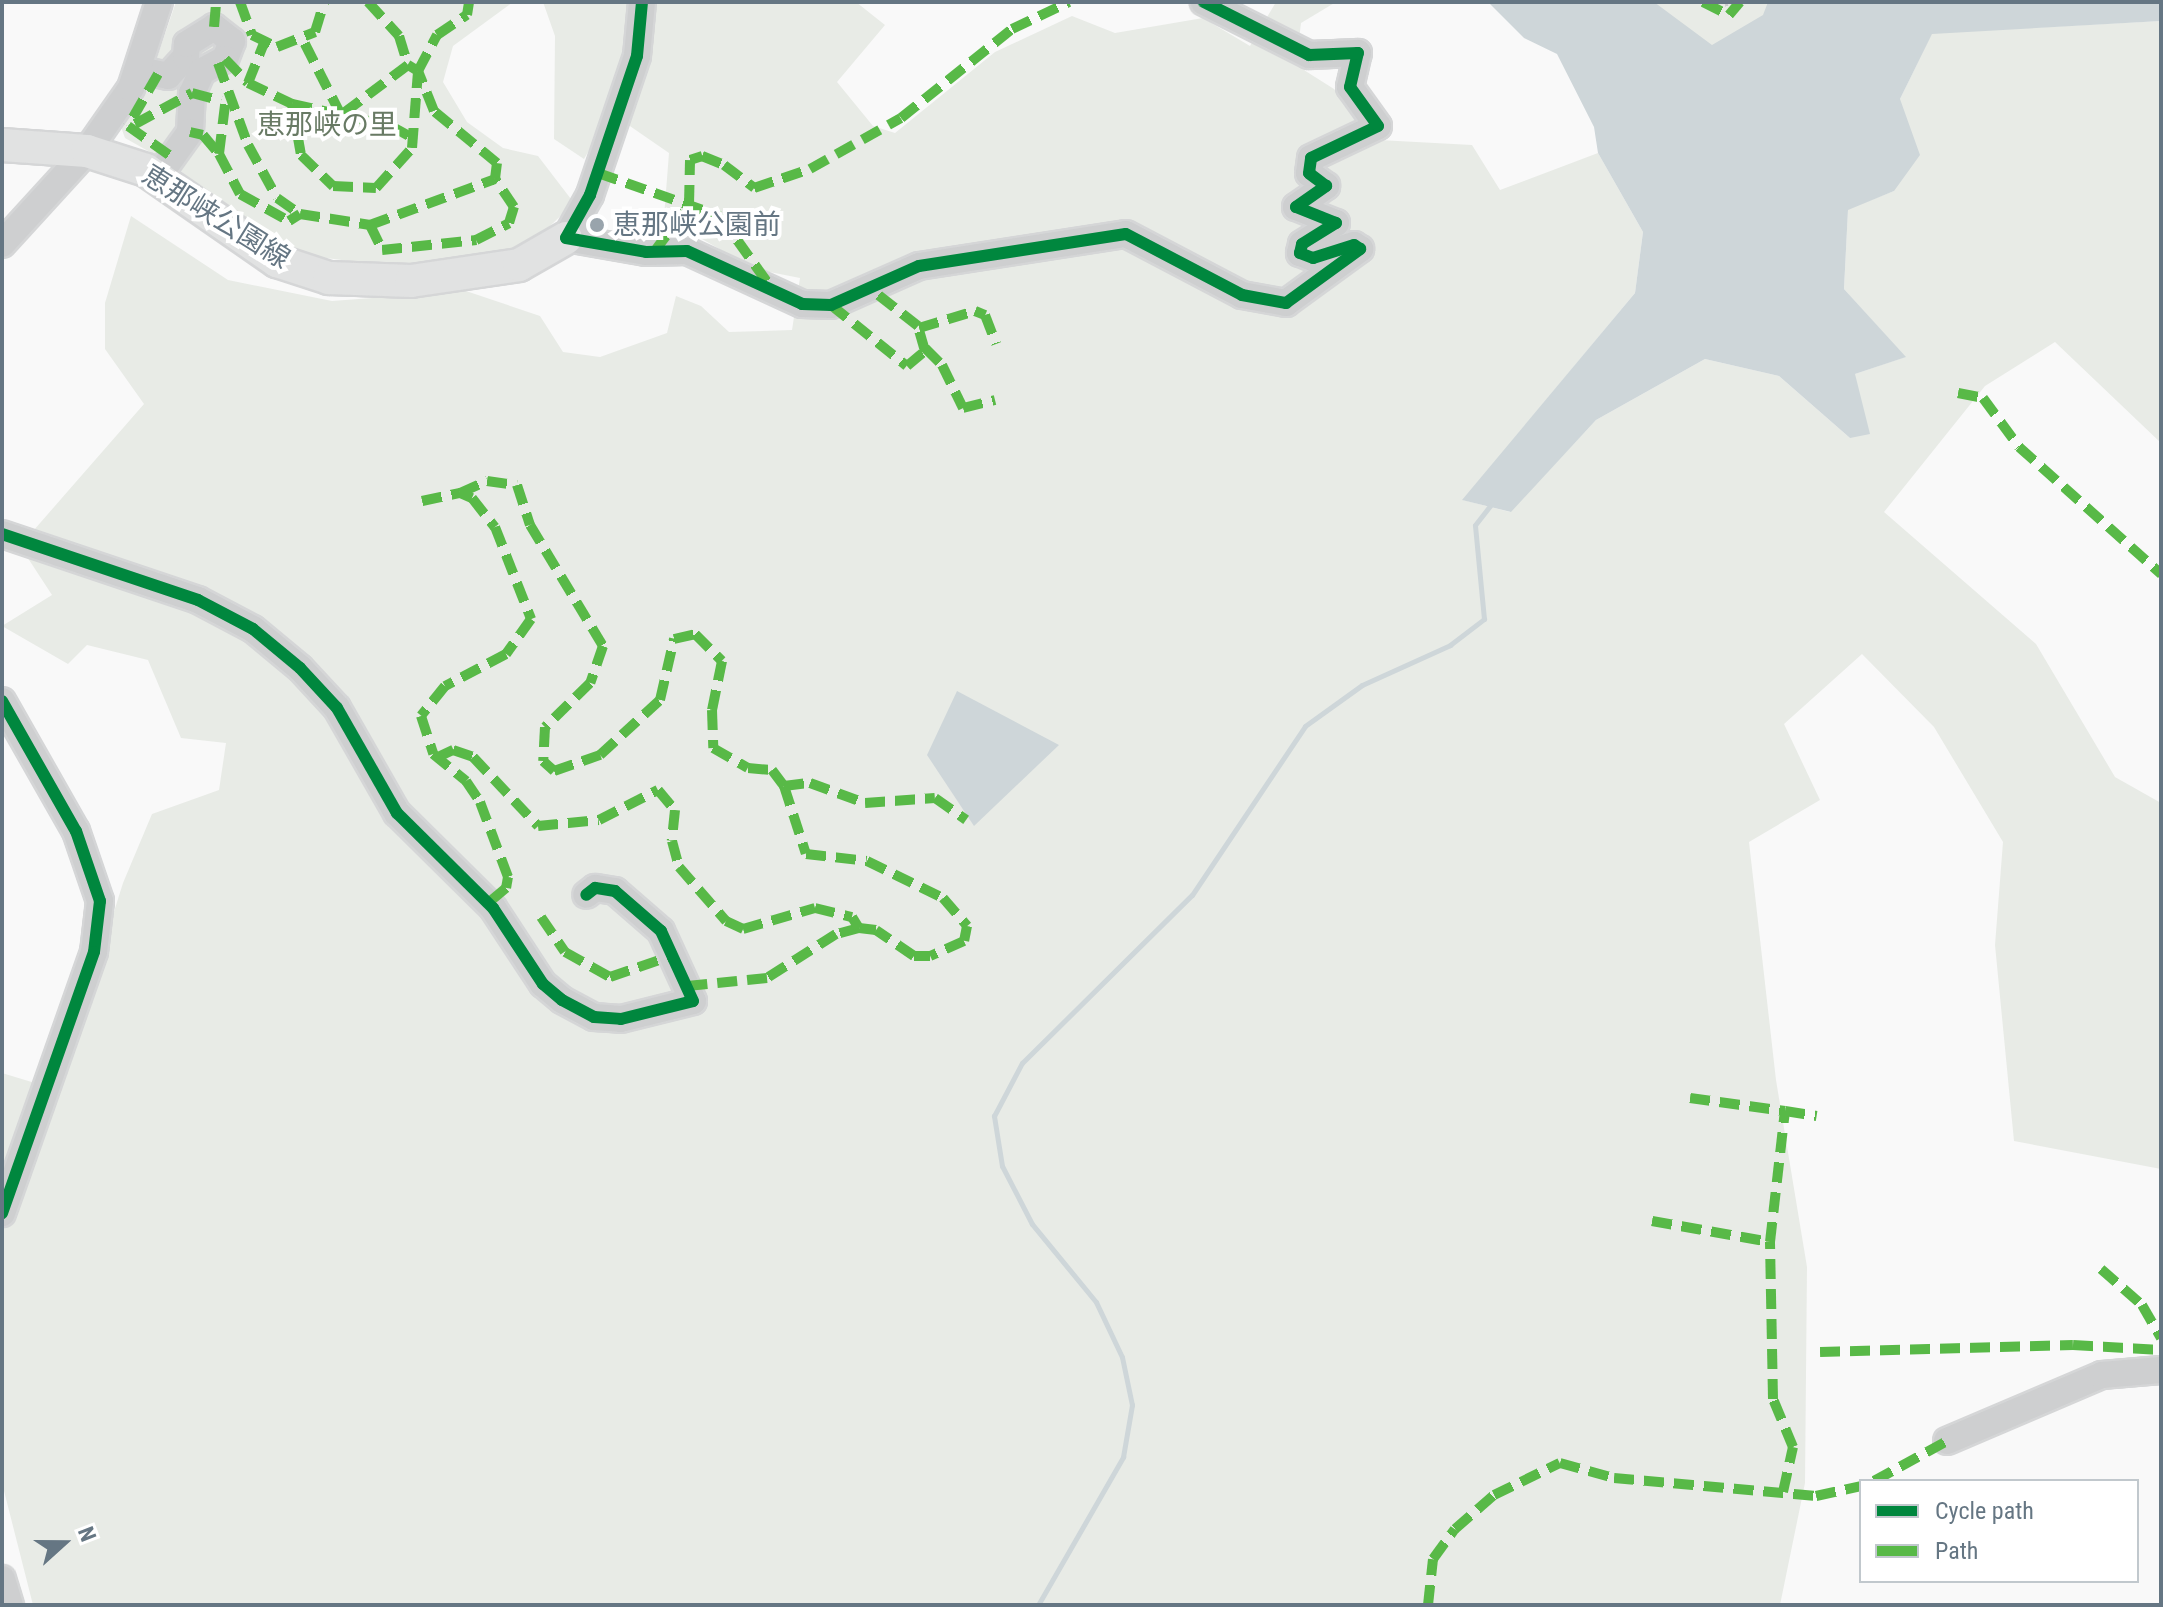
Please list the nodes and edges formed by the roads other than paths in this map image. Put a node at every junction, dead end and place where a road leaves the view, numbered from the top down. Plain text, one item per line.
1 (159, 2) edge
2 (642, 2) edge
3 (1204, 2) edge
4 (140, 70) junction
5 (2, 145) edge
6 (87, 151) junction
7 (157, 178) junction
8 (566, 238) junction
9 (2, 244) edge
10 (2, 534) edge
11 (2, 701) edge
12 (586, 895) dead end
13 (2, 1213) edge
14 (2161, 1370) edge
15 (1947, 1441) dead end
16 (2, 1579) edge
17 (10, 1605) edge

1 - 4 street
2 - 8 street
3 - 8 street
4 - 6 street
4 - 7 street
5 - 6 main road, 恵那峡公園線
6 - 7 main road, 恵那峡公園線
6 - 9 street
7 - 8 main road, 恵那峡公園線
10 - 12 street
11 - 13 street
14 - 15 street
16 - 17 street

